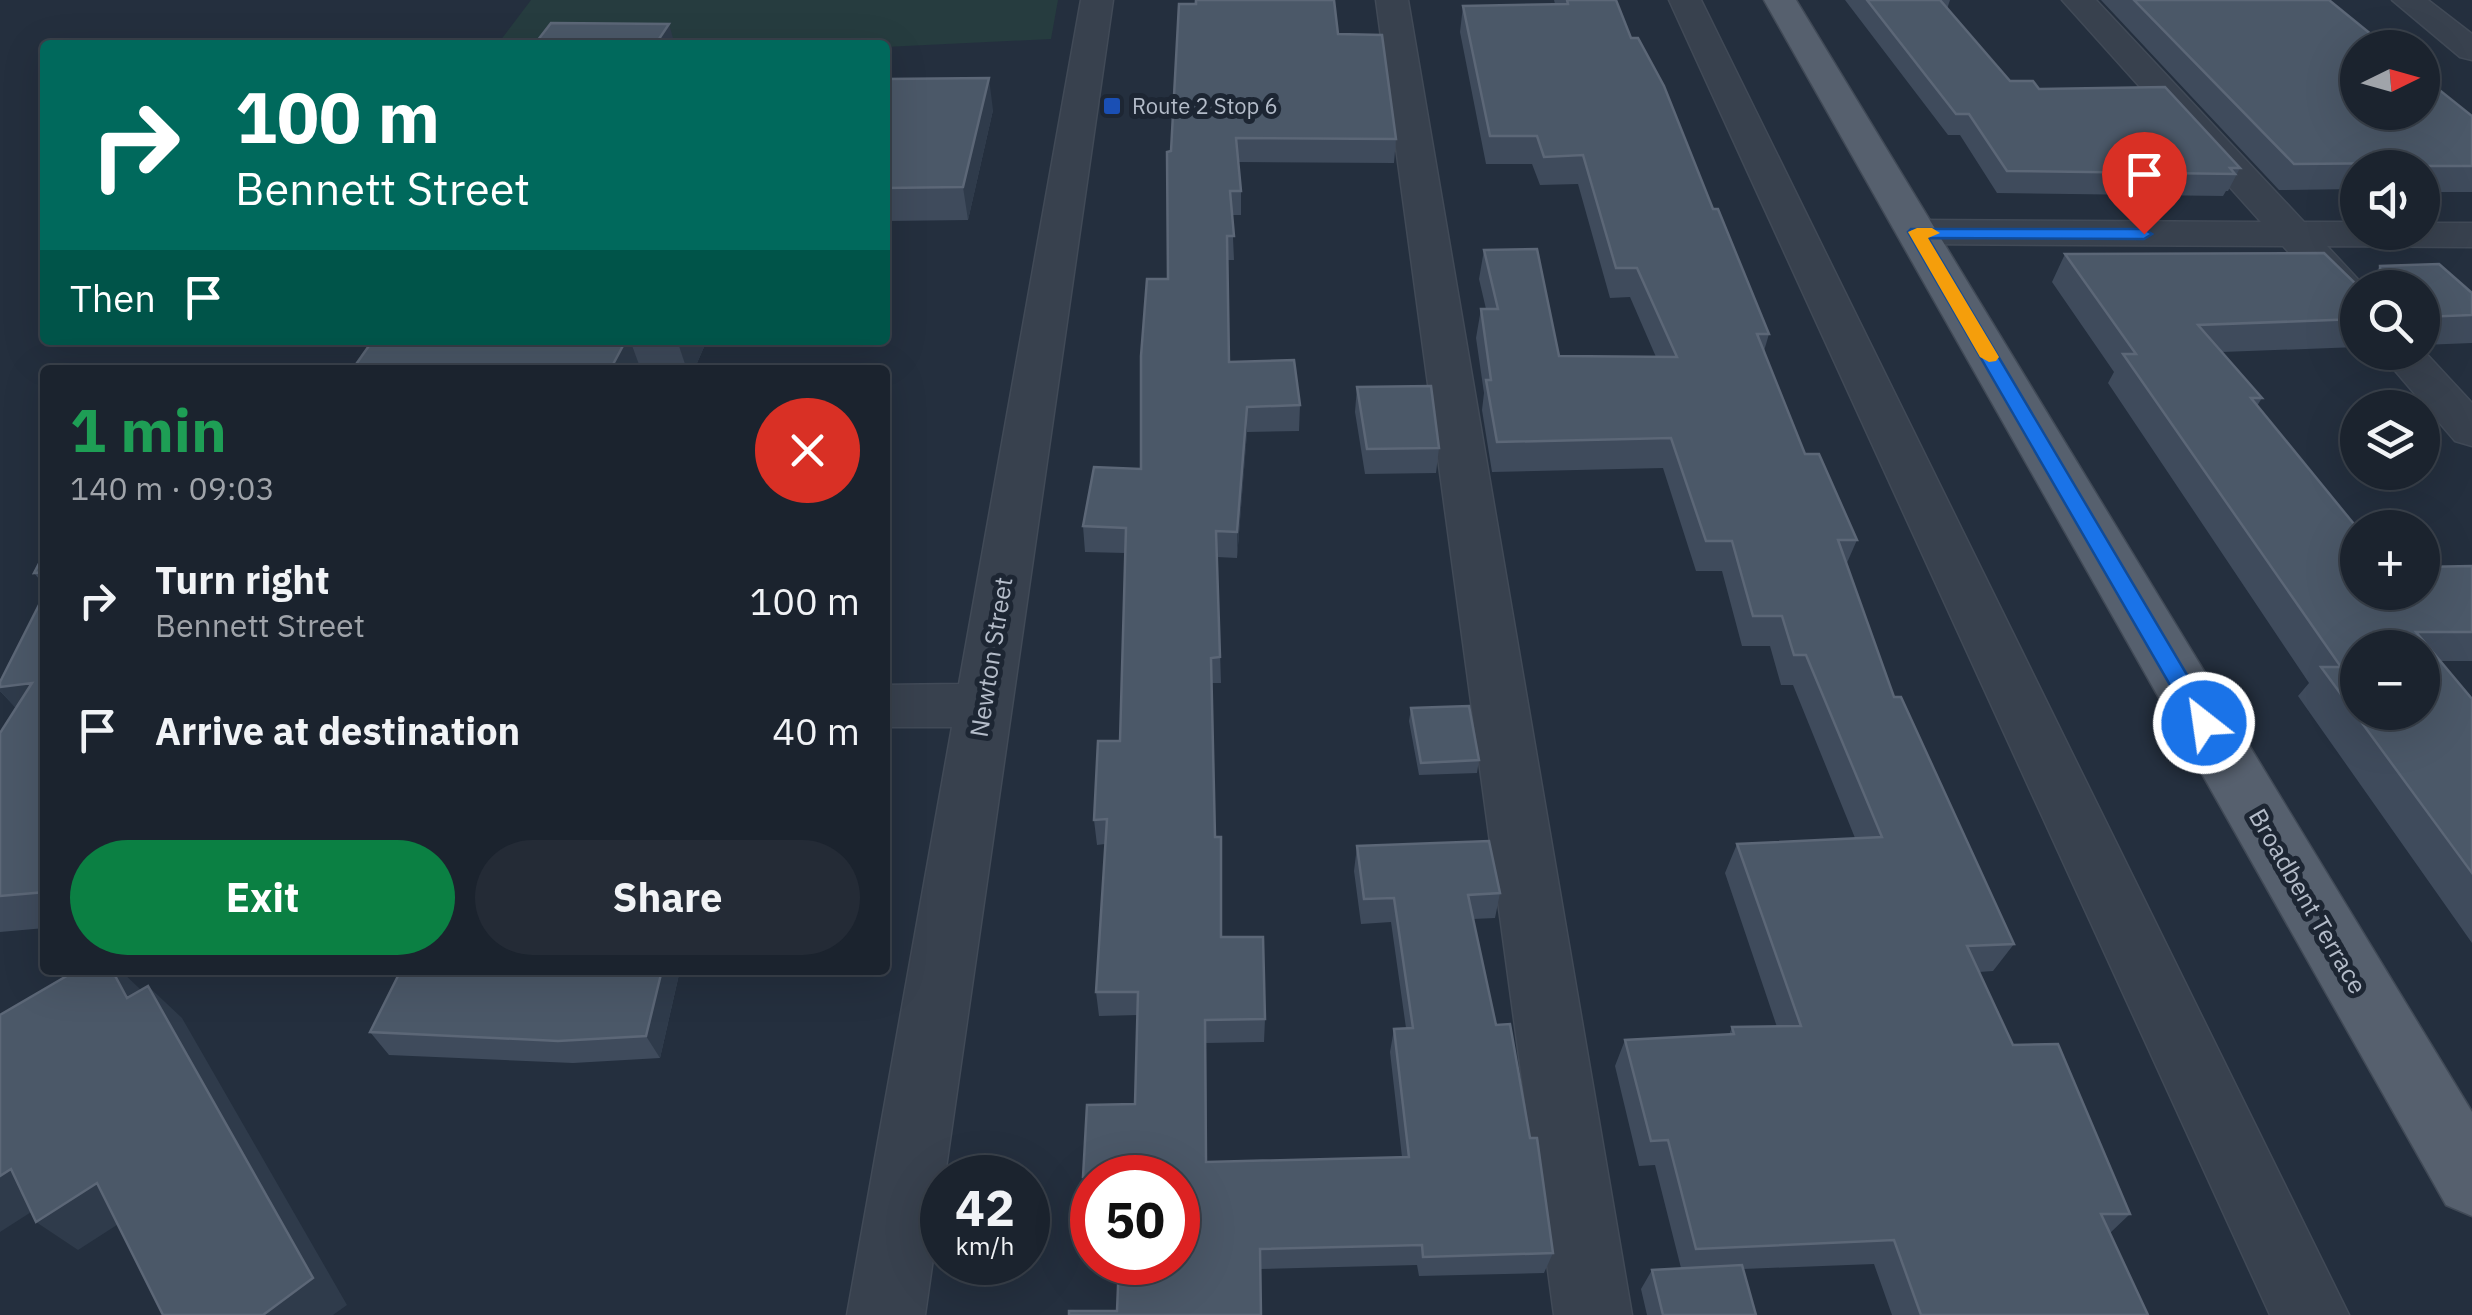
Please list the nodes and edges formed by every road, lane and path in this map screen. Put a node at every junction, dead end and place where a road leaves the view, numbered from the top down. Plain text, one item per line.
1 (1097, 0) edge
2 (1392, 0) edge
3 (1685, 0) edge
4 (1780, 0) edge
5 (2078, 0) edge
6 (2408, 0) edge
7 (2472, 50) edge
8 (1917, 232) junction
9 (2295, 235) junction
10 (2472, 235) edge
11 (2340, 284) edge
12 (2418, 370) edge
13 (2472, 430) edge
14 (984, 705) junction
15 (890, 706) edge
16 (2472, 1180) edge
17 (886, 1315) edge
18 (1593, 1315) edge
19 (2310, 1315) edge

1 - 14 street, Newton Street
2 - 18 street
3 - 19 street
4 - 8 main road, Broadbent Terrace
5 - 9 street
6 - 7 street
8 - 9 street
8 - 16 main road, Broadbent Terrace
9 - 10 street
9 - 11 street
12 - 13 street
14 - 15 street
14 - 17 street, Newton Street

